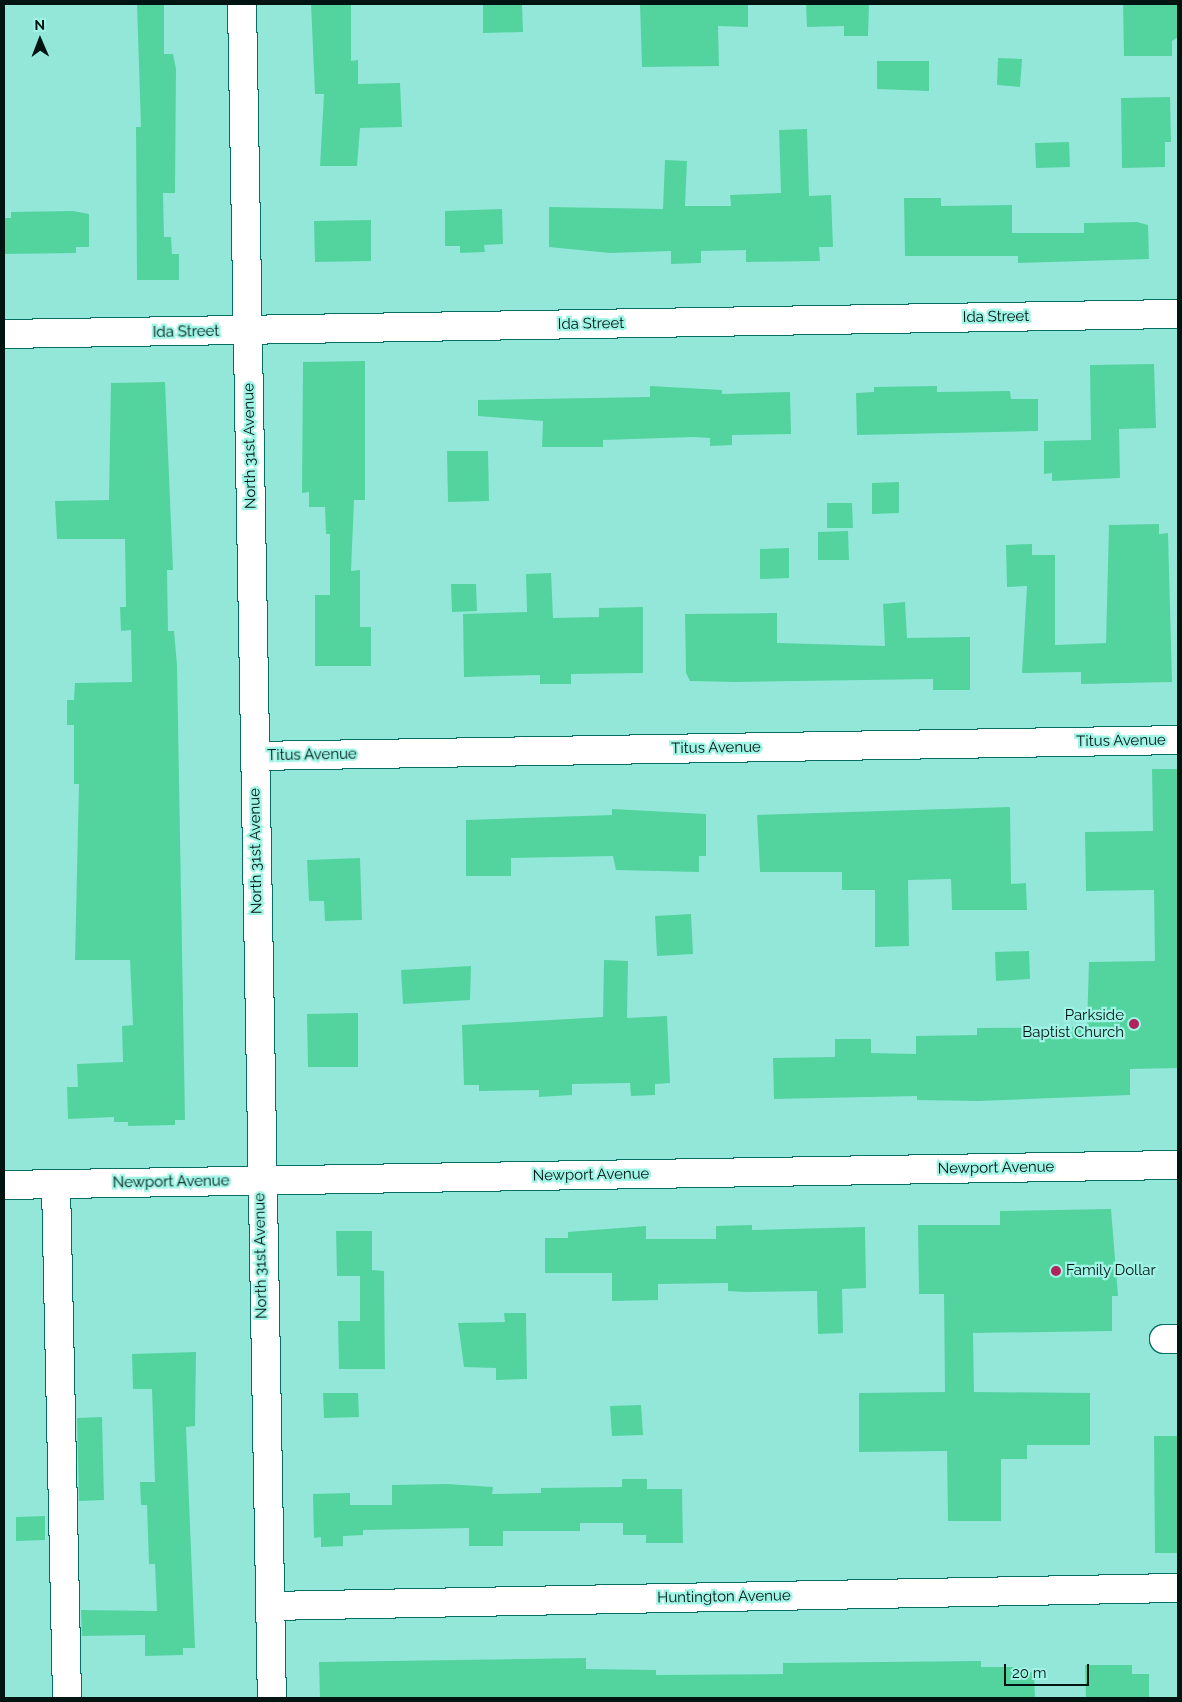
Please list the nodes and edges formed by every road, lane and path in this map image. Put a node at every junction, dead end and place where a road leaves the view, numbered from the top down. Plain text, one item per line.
1 (242, 4) edge
2 (1178, 314) edge
3 (248, 330) junction
4 (4, 334) edge
5 (1178, 740) edge
6 (255, 756) junction
7 (1178, 1165) edge
8 (259, 1180) junction
9 (4, 1185) edge
10 (56, 1185) junction
11 (1178, 1588) edge
12 (270, 1606) junction
13 (68, 1698) edge
14 (272, 1698) edge

1 - 3 street, North 31st Avenue
2 - 3 street, Ida Street
3 - 4 street, Ida Street
3 - 6 street, North 31st Avenue
5 - 6 street, Titus Avenue
6 - 8 street, North 31st Avenue
7 - 8 street, Newport Avenue
8 - 10 street, Newport Avenue
8 - 12 street, North 31st Avenue
9 - 10 street, Newport Avenue
10 - 13 street
11 - 12 street, Huntington Avenue
12 - 14 street, North 31st Avenue

